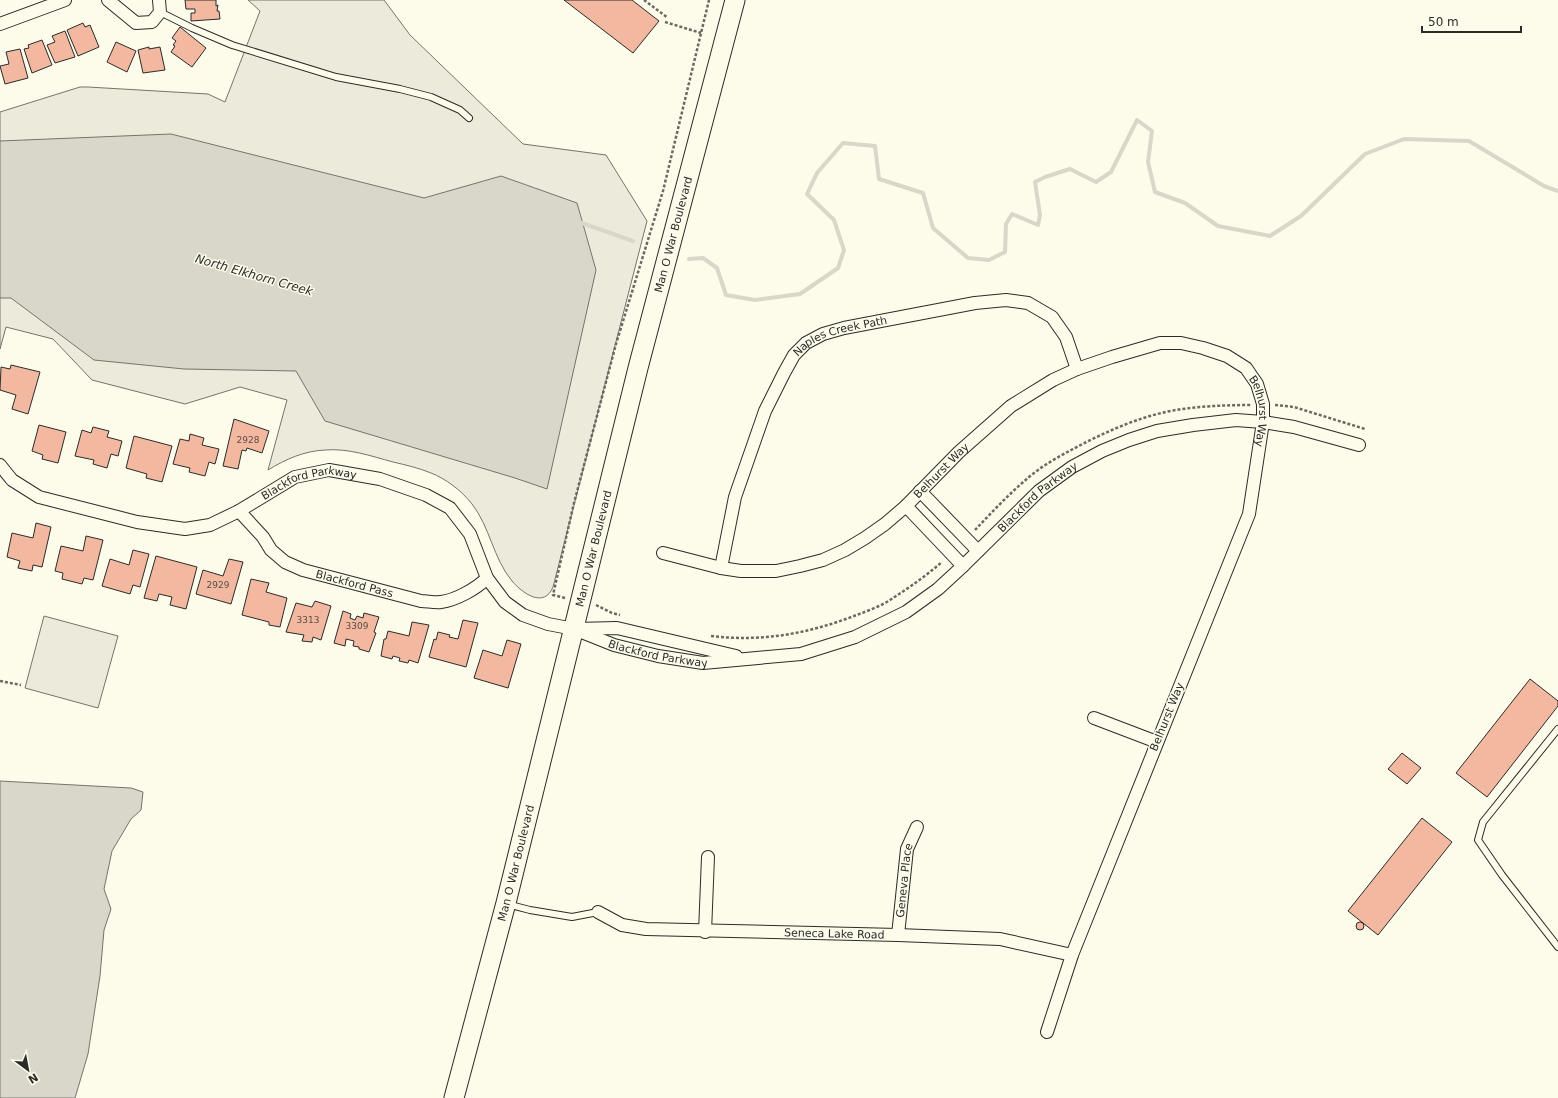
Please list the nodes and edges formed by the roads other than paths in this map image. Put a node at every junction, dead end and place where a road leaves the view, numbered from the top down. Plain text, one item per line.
1 (65, 0) edge
2 (108, 0) edge
3 (159, 0) edge
4 (735, 0) edge
5 (160, 12) junction
6 (0, 24) edge
7 (469, 118) dead end
8 (1077, 369) junction
9 (1263, 422) junction
10 (1359, 445) dead end
11 (0, 465) edge
12 (920, 491) junction
13 (906, 506) junction
14 (239, 511) junction
15 (978, 552) junction
16 (663, 553) dead end
17 (963, 566) junction
18 (721, 568) junction
19 (487, 578) junction
20 (574, 629) junction
21 (745, 658) junction
22 (1094, 718) dead end
23 (1558, 729) edge
24 (1157, 742) junction
25 (917, 827) dead end
26 (708, 857) dead end
27 (506, 903) junction
28 (598, 912) joint
29 (705, 932) junction
30 (898, 935) junction
31 (1558, 948) edge
32 (1072, 955) junction
33 (1047, 1032) dead end
34 (454, 1098) edge

1 - 6 street
2 - 5 street
3 - 5 street
4 - 20 main road, Man O War Boulevard
5 - 7 lane
8 - 9 street, Belhurst Way
8 - 12 street, Belhurst Way
8 - 18 street, Naples Creek Path
9 - 10 street, Blackford Parkway
9 - 15 street, Blackford Parkway
9 - 24 street, Belhurst Way
11 - 14 street, Blackford Parkway
12 - 13 street, Belhurst Way
12 - 15 street
13 - 17 street
13 - 18 street, Belhurst Way
14 - 19 street, Blackford Pass
14 - 19 street, Blackford Parkway
15 - 17 street, Blackford Parkway
16 - 18 street, Belhurst Way
17 - 21 street, Blackford Parkway
19 - 20 street, Blackford Parkway
20 - 21 street, Blackford Parkway
20 - 21 street, Blackford Parkway
20 - 27 main road, Man O War Boulevard
22 - 24 street
23 - 31 lane
24 - 32 street, Belhurst Way
25 - 30 street, Geneva Place
26 - 29 street
27 - 28 lane
27 - 34 main road, Man O War Boulevard
28 - 29 street, Seneca Lake Road
29 - 30 street, Seneca Lake Road
30 - 32 street, Seneca Lake Road
32 - 33 street, Belhurst Way

